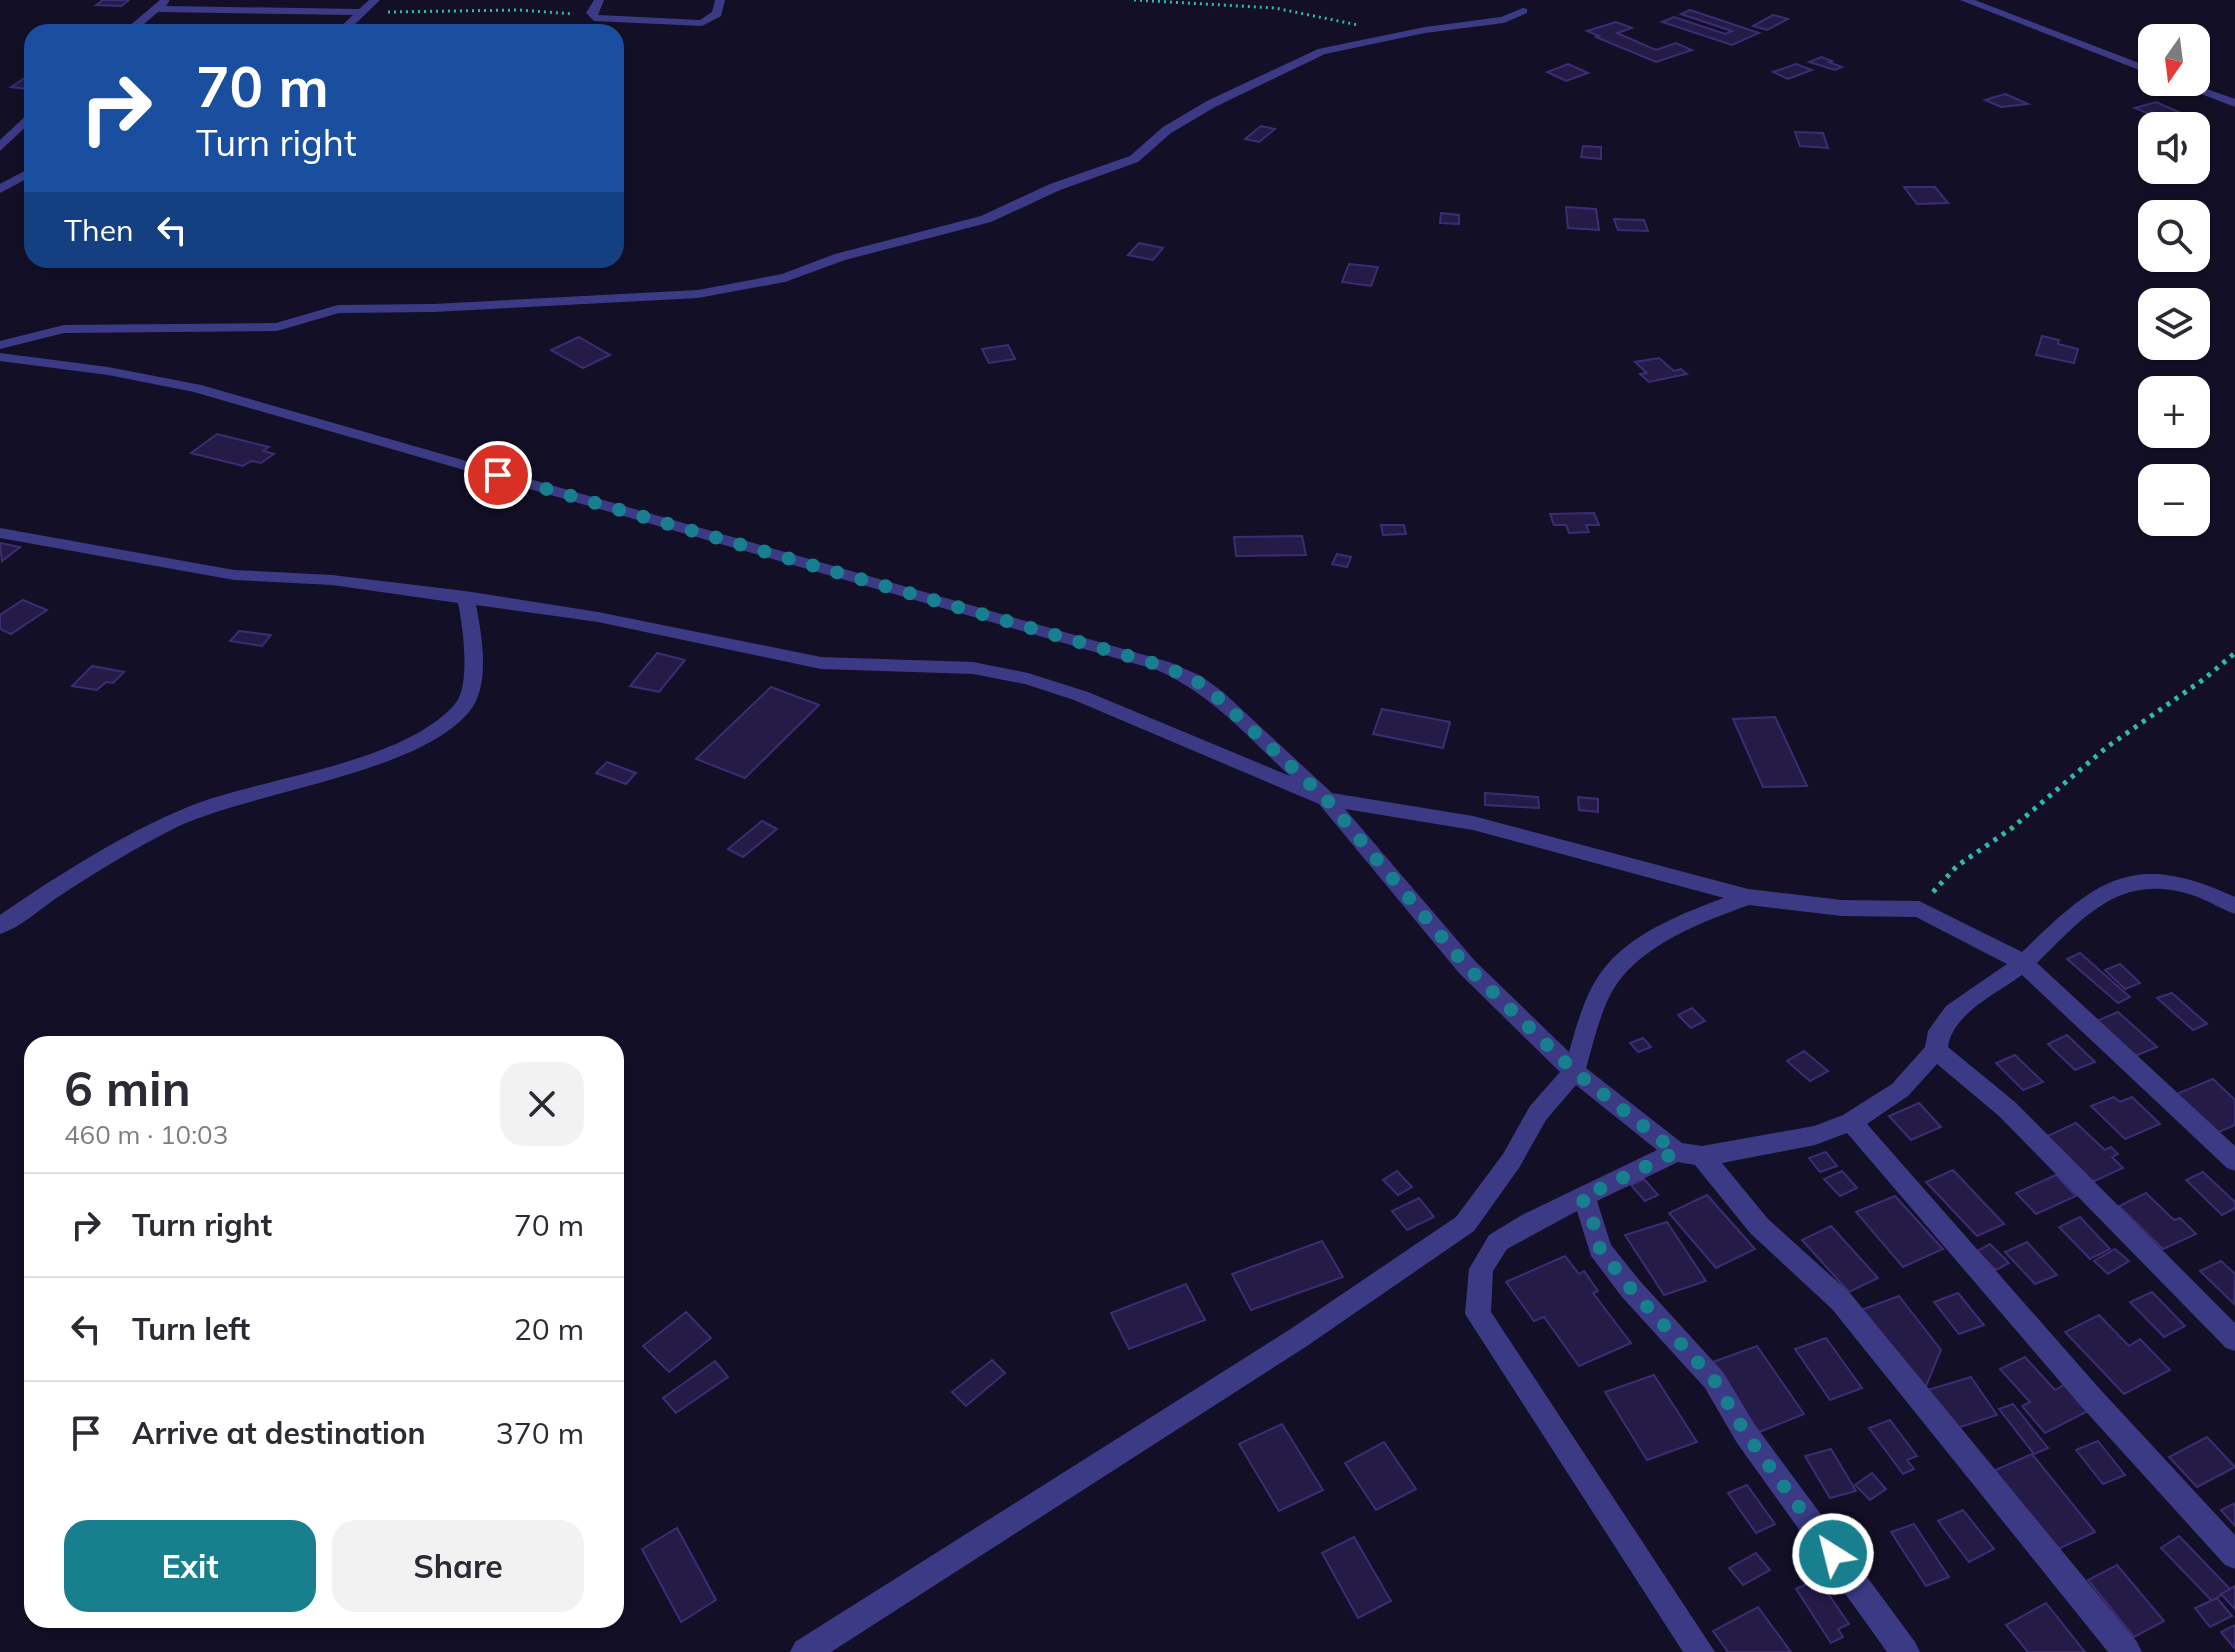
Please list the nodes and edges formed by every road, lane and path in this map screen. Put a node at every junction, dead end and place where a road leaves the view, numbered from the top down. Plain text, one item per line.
1 (166, 0) edge
2 (375, 0) edge
3 (599, 0) edge
4 (720, 0) edge
5 (1134, 0) edge
6 (1965, 0) edge
7 (155, 9) junction
8 (1523, 11) dead end
9 (364, 12) junction
10 (591, 13) junction
11 (137, 24) edge
12 (350, 24) edge
13 (1388, 37) junction
14 (2138, 67) edge
15 (2210, 94) edge
16 (2235, 103) edge
17 (24, 122) edge
18 (0, 147) edge
19 (24, 176) edge
20 (0, 189) edge
21 (0, 345) edge
22 (0, 357) edge
23 (0, 533) edge
24 (465, 596) junction
25 (2235, 653) edge
26 (1326, 799) junction
27 (1748, 897) junction
28 (2235, 906) edge
29 (1919, 909) junction
30 (0, 926) edge
31 (2024, 963) junction
32 (1936, 1050) junction
33 (1574, 1071) junction
34 (1851, 1122) junction
35 (1689, 1154) junction
36 (2235, 1161) edge
37 (1581, 1198) junction
38 (1465, 1224) junction
39 (1498, 1242) junction
40 (2235, 1340) edge
41 (2235, 1555) edge
42 (805, 1652) edge
43 (1700, 1652) edge
44 (1905, 1652) edge
45 (2127, 1652) edge

1 - 7 street
2 - 9 street
3 - 10 street
4 - 10 street
5 - 13 path
6 - 14 street
7 - 9 street
7 - 11 street
8 - 13 street
9 - 10 path
9 - 12 street
13 - 21 street
15 - 16 street
17 - 18 street
19 - 20 street
22 - 26 street
23 - 24 street
24 - 26 street
24 - 30 street
25 - 29 path
26 - 27 street
26 - 33 street
27 - 29 street
27 - 33 street
28 - 31 street
29 - 31 street
31 - 32 street
31 - 36 street
32 - 34 street
32 - 40 street
33 - 35 street
33 - 38 street
34 - 35 street
34 - 41 street
35 - 37 street
35 - 45 street
37 - 39 street
37 - 44 street
38 - 39 street
38 - 42 street
39 - 43 street

